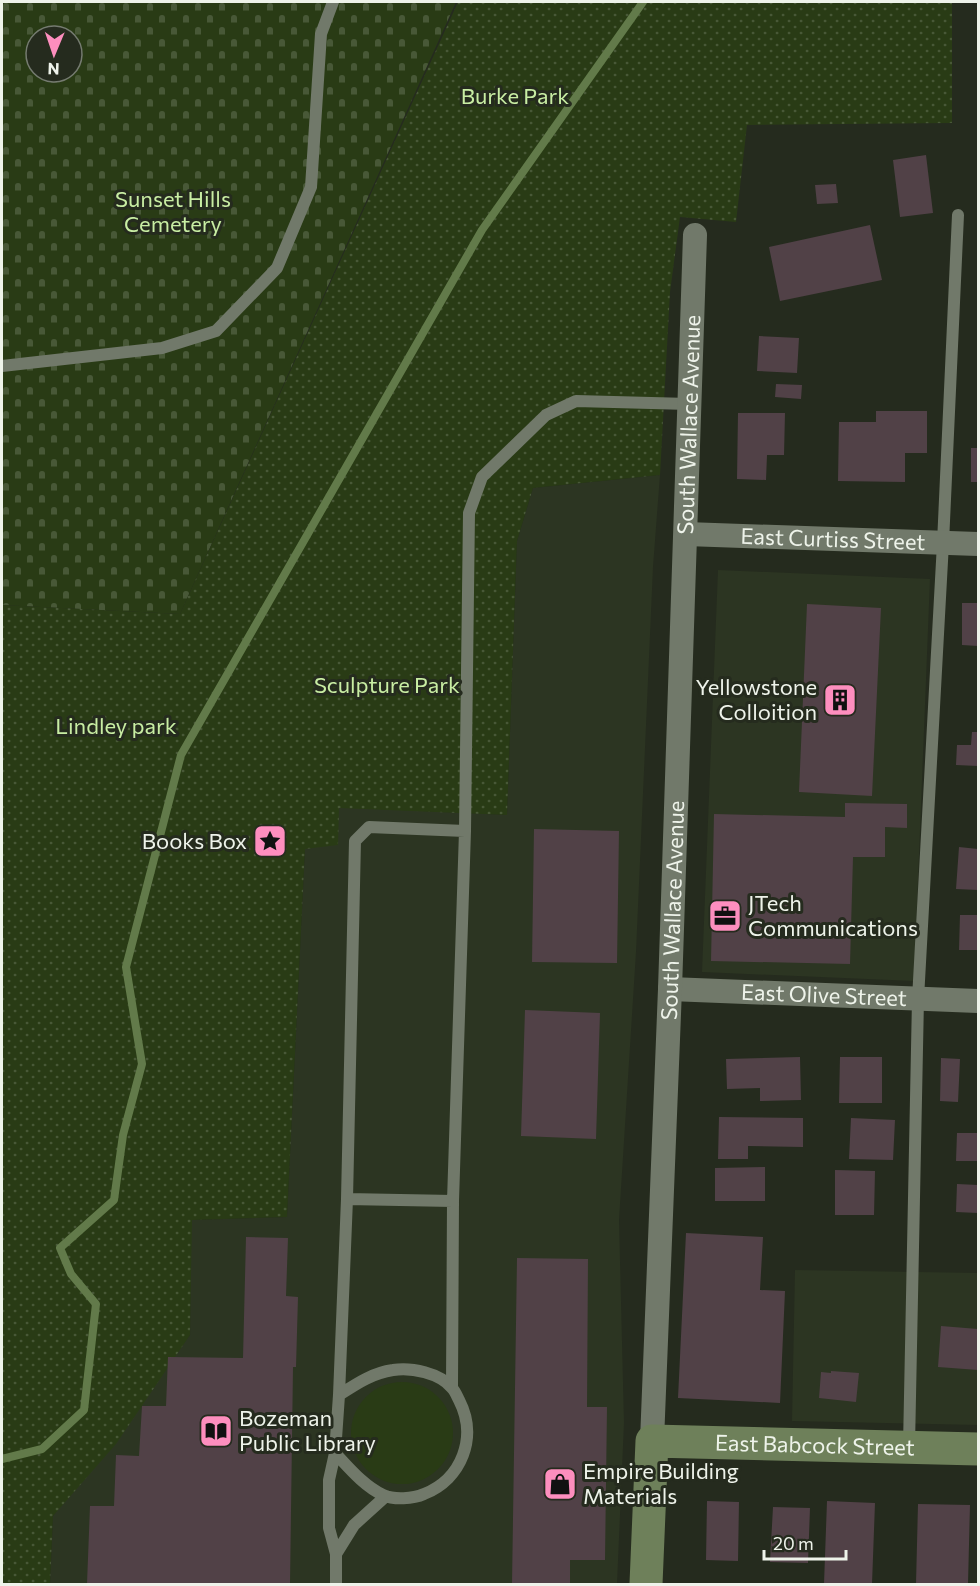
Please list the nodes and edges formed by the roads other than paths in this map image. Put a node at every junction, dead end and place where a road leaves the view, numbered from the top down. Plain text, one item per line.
1 (333, 2) edge
2 (958, 215) dead end
3 (695, 235) dead end
4 (2, 366) edge
5 (689, 404) junction
6 (686, 534) junction
7 (943, 543) junction
8 (978, 544) edge
9 (465, 831) junction
10 (670, 989) junction
11 (918, 999) junction
12 (978, 1001) edge
13 (347, 1199) junction
14 (453, 1201) junction
15 (452, 1387) junction
16 (339, 1395) junction
17 (652, 1441) junction
18 (909, 1447) junction
19 (978, 1449) edge
20 (335, 1454) junction
21 (386, 1496) junction
22 (336, 1554) junction
23 (336, 1584) edge
24 (646, 1584) edge

1 - 4 lane
2 - 7 lane
3 - 5 street, South Wallace Avenue
5 - 6 street, South Wallace Avenue
5 - 9 lane
6 - 7 street, East Curtiss Street
6 - 10 street, South Wallace Avenue
7 - 8 street, East Curtiss Street
7 - 11 lane
9 - 13 lane
9 - 14 lane
10 - 11 street, East Olive Street
10 - 17 street, South Wallace Avenue
11 - 12 street, East Olive Street
11 - 18 lane
13 - 14 lane
13 - 16 lane
14 - 15 lane
15 - 16 lane
15 - 21 lane
16 - 20 lane
17 - 18 street, East Babcock Street
17 - 24 street, South Wallace Avenue
18 - 19 street, East Babcock Street
20 - 21 lane
20 - 22 lane
21 - 22 lane
22 - 23 lane

